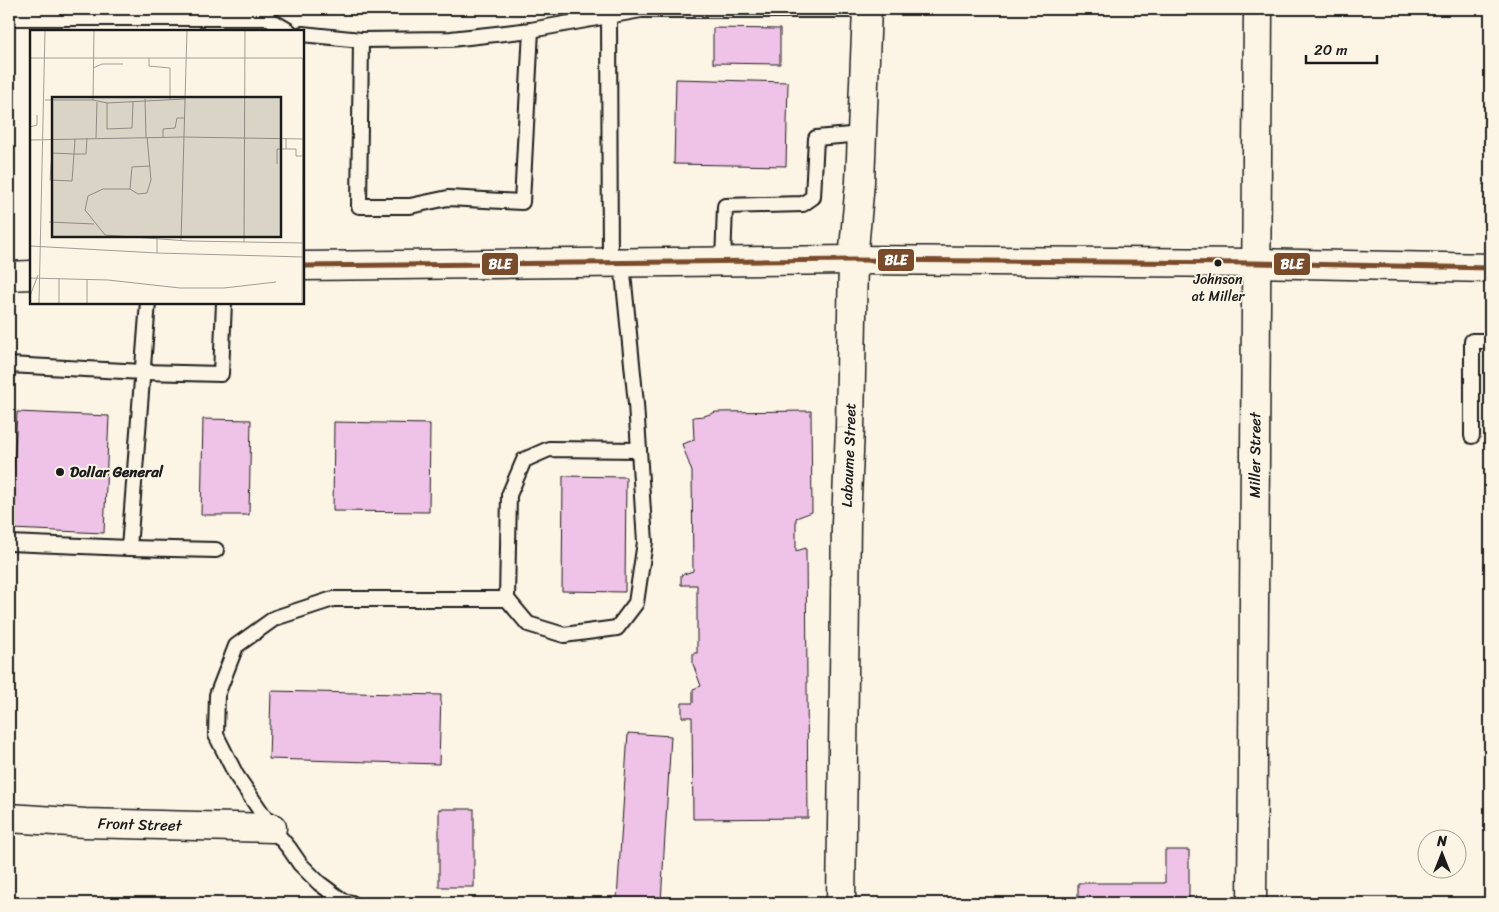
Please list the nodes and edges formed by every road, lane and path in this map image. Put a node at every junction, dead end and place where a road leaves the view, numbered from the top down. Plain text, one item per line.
1 (1258, 9) edge
2 (772, 10) edge
3 (867, 10) edge
4 (626, 11) edge
5 (268, 14) edge
6 (609, 15) junction
7 (9, 18) edge
8 (288, 30) edge
9 (531, 30) junction
10 (304, 34) edge
11 (361, 40) junction
12 (862, 134) junction
13 (853, 260) junction
14 (723, 262) junction
15 (616, 263) junction
16 (1256, 263) junction
17 (304, 266) edge
18 (1490, 268) edge
19 (30, 275) edge
20 (9, 276) edge
21 (148, 304) edge
22 (224, 304) edge
23 (1490, 341) edge
24 (9, 365) edge
25 (143, 372) junction
26 (1472, 436) dead end
27 (639, 450) junction
28 (9, 543) edge
29 (129, 548) junction
30 (216, 550) dead end
31 (506, 599) junction
32 (9, 818) edge
33 (272, 828) junction
34 (352, 903) edge
35 (841, 903) edge
36 (1252, 903) edge

1 - 16 street, Miller Street
2 - 3 lane
2 - 4 lane
3 - 12 street, Labaume Street
4 - 6 lane
5 - 7 lane
5 - 8 lane
6 - 9 lane
6 - 15 lane
9 - 11 lane
9 - 11 lane
10 - 11 lane
12 - 13 street, Labaume Street
12 - 14 lane
13 - 14 street
13 - 16 street
13 - 35 street, Labaume Street
14 - 15 street
15 - 17 street
15 - 27 lane
16 - 18 street
16 - 36 street, Miller Street
19 - 20 street
21 - 25 lane
22 - 25 lane
23 - 26 lane
24 - 25 lane
25 - 29 lane
27 - 31 lane
27 - 31 lane
28 - 29 lane
29 - 30 lane
31 - 33 lane
32 - 33 street, Front Street
33 - 34 lane

